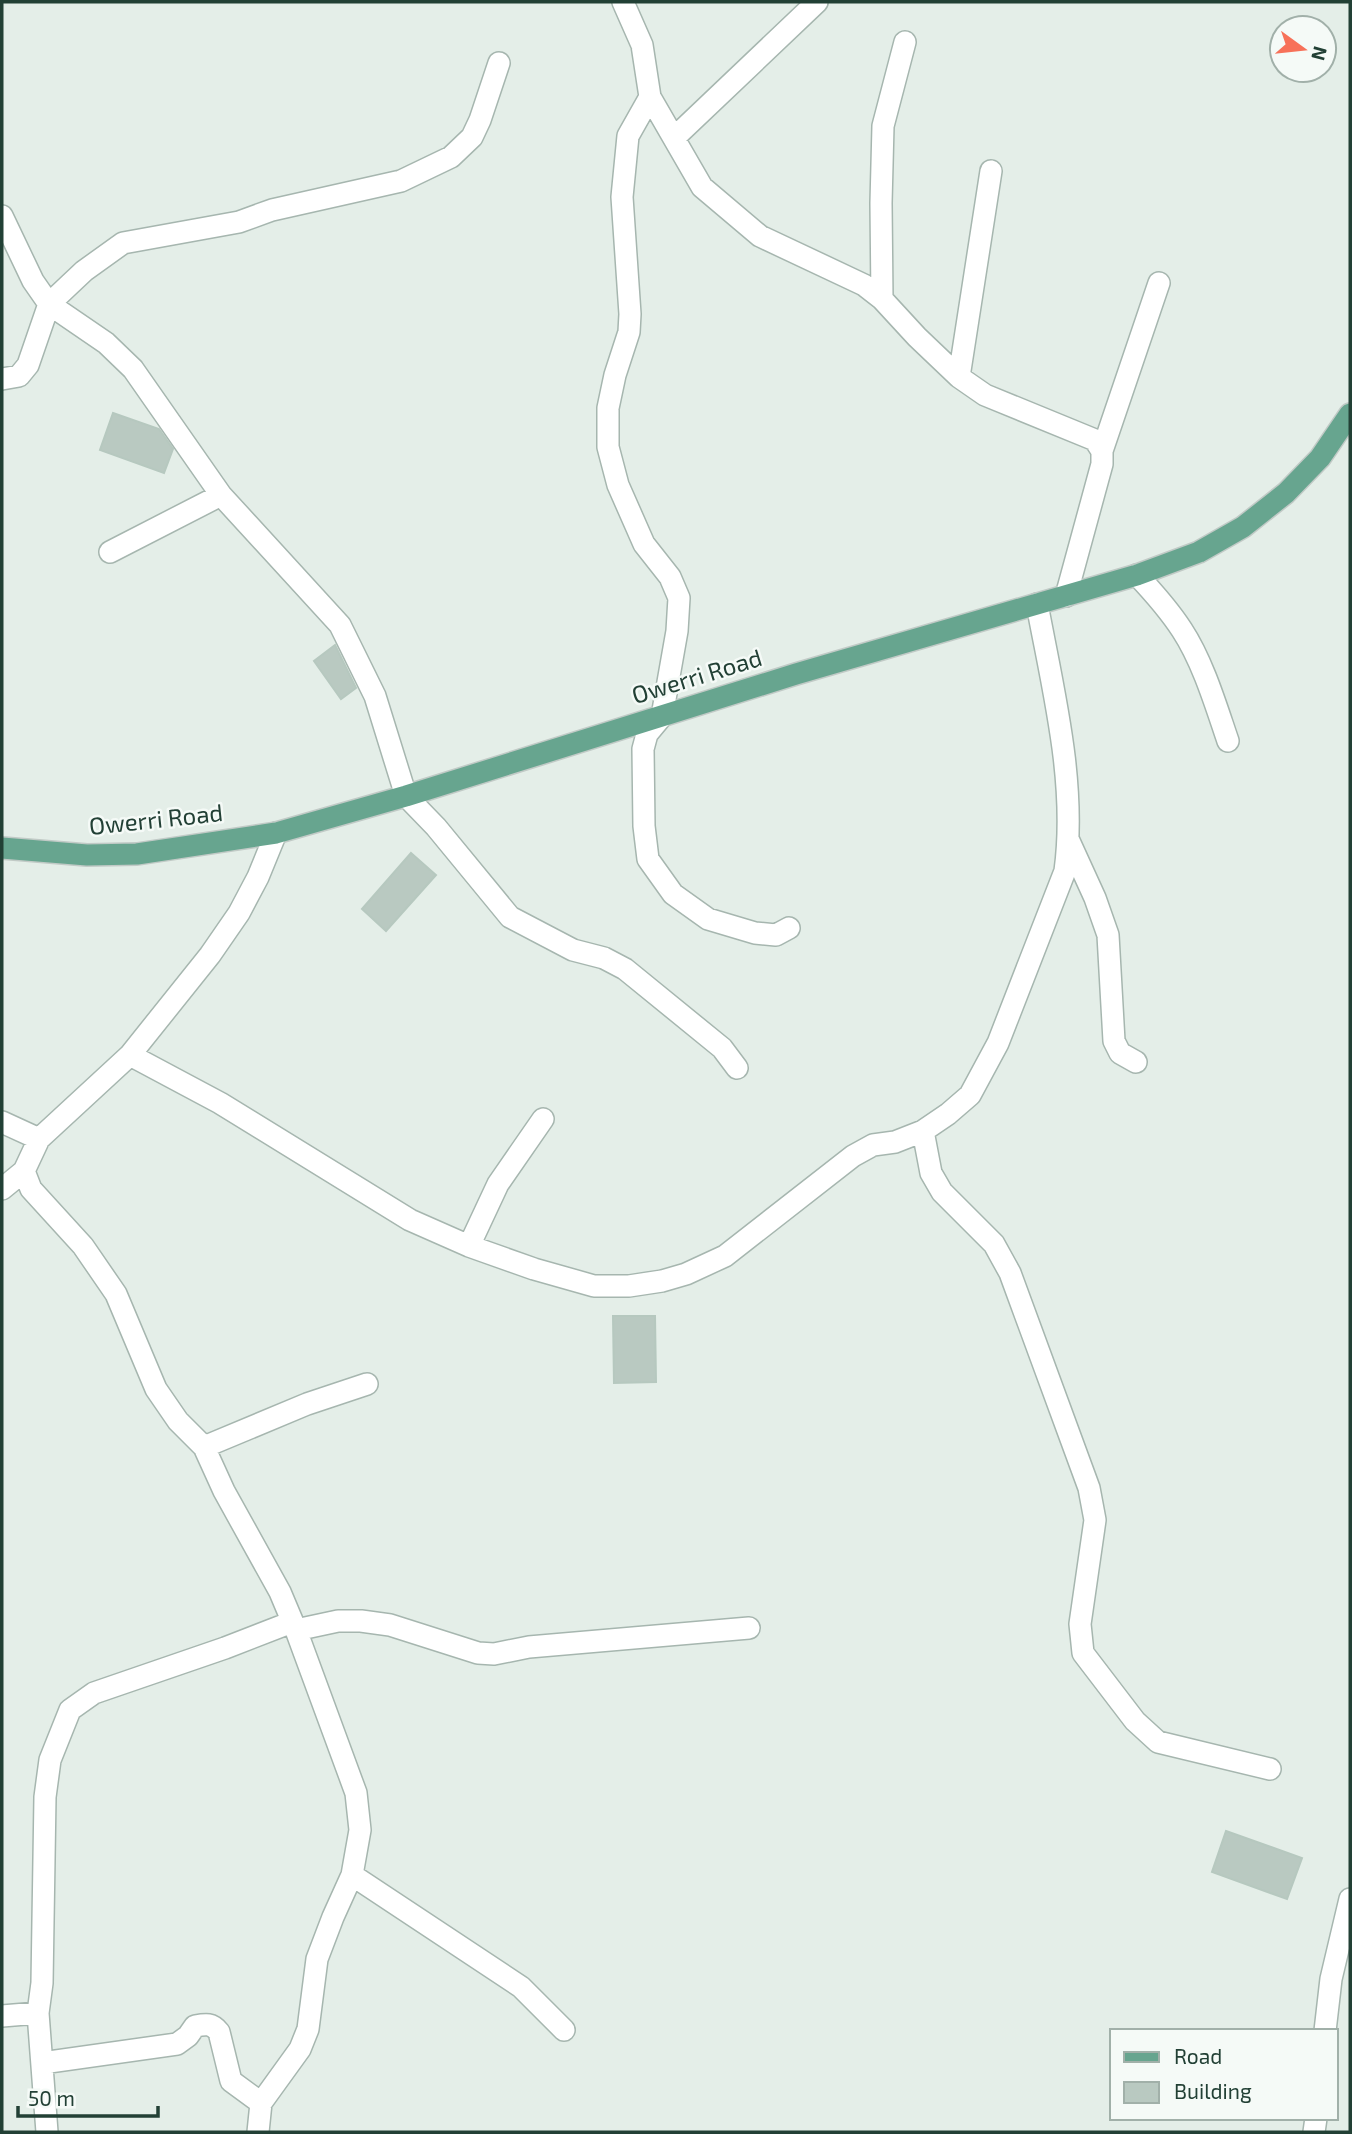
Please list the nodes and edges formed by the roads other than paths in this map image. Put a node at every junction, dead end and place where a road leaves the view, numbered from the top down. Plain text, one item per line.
1 (623, 2) edge
2 (817, 2) edge
3 (905, 42) dead end
4 (499, 63) dead end
5 (650, 97) junction
6 (674, 138) junction
7 (991, 172) dead end
8 (2, 216) edge
9 (1159, 283) dead end
10 (882, 299) junction
11 (49, 304) junction
12 (959, 377) junction
13 (2, 379) edge
14 (1350, 414) edge
15 (1102, 452) junction
16 (221, 495) junction
17 (110, 552) dead end
18 (1136, 575) junction
19 (1066, 596) junction
20 (1038, 604) junction
21 (662, 716) junction
22 (1228, 741) dead end
23 (406, 796) junction
24 (276, 833) junction
25 (1069, 841) junction
26 (2, 848) edge
27 (789, 929) dead end
28 (130, 1055) junction
29 (1136, 1062) dead end
30 (737, 1068) dead end
31 (543, 1119) dead end
32 (2, 1122) edge
33 (923, 1131) junction
34 (39, 1139) junction
35 (24, 1171) junction
36 (2, 1189) edge
37 (469, 1246) junction
38 (367, 1384) dead end
39 (204, 1447) junction
40 (294, 1626) junction
41 (749, 1628) dead end
42 (1270, 1769) dead end
43 (352, 1875) junction
44 (1350, 1899) edge
45 (38, 2013) junction
46 (2, 2016) edge
47 (1325, 2029) edge
48 (564, 2030) dead end
49 (42, 2063) junction
50 (261, 2103) junction
51 (47, 2132) edge
52 (258, 2132) edge

1 - 5 street
2 - 6 street
3 - 10 street
4 - 11 street
5 - 6 street
5 - 21 street
6 - 10 street
7 - 12 street
8 - 11 street
9 - 15 street
10 - 12 street
11 - 13 street
11 - 16 street
12 - 15 street
14 - 18 main road, Owerri Road
15 - 19 street
16 - 17 street
16 - 23 street
18 - 19 main road, Owerri Road
18 - 22 street
19 - 20 main road, Owerri Road
20 - 21 main road, Owerri Road
20 - 25 street
21 - 23 main road, Owerri Road
21 - 27 street
23 - 24 main road, Owerri Road
23 - 30 street
24 - 26 main road, Owerri Road
24 - 28 street
25 - 29 street
25 - 33 street
28 - 34 street
28 - 37 street
31 - 37 street
32 - 34 street
33 - 37 street
33 - 42 street
34 - 35 street
35 - 36 street
35 - 39 street
38 - 39 street
39 - 40 street
40 - 41 street
40 - 43 street
40 - 45 street
43 - 48 street
43 - 50 street
44 - 47 street
45 - 46 street
45 - 49 street
49 - 50 street
49 - 51 street
50 - 52 street

